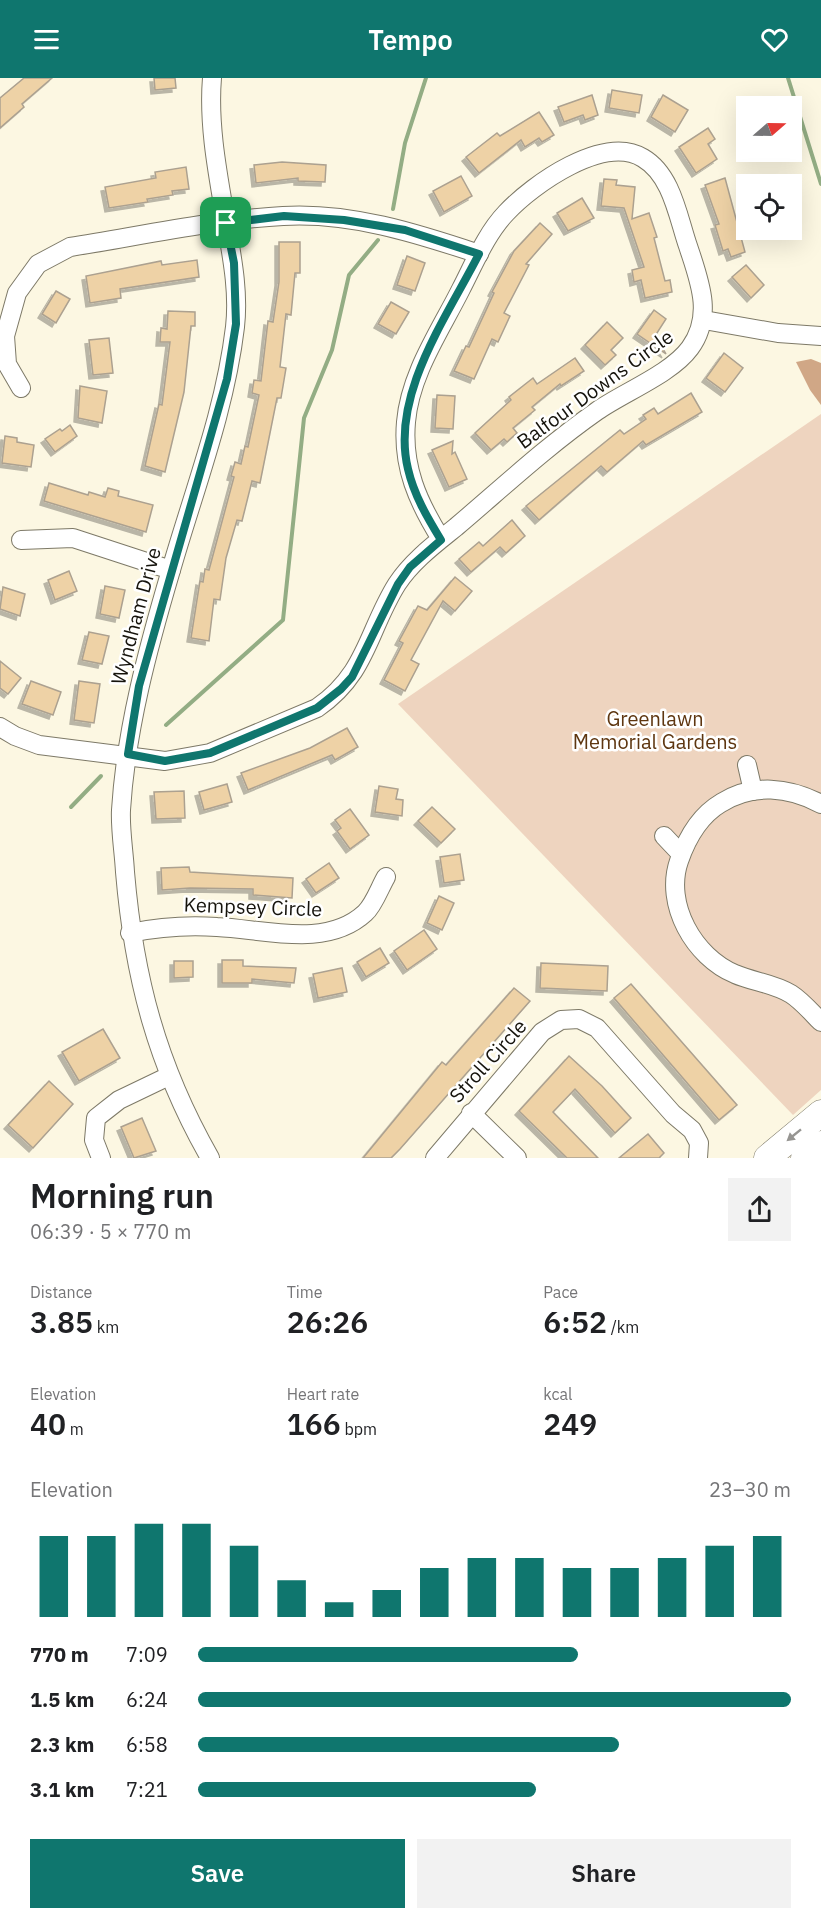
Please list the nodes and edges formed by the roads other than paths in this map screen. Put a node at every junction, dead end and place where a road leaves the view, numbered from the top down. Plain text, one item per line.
1 (212, 78) edge
2 (226, 223) junction
3 (479, 254) junction
4 (704, 320) junction
5 (821, 336) edge
6 (21, 388) dead end
7 (21, 540) dead end
8 (441, 540) junction
9 (171, 570) junction
10 (0, 727) edge
11 (128, 754) junction
12 (747, 765) dead end
13 (753, 791) junction
14 (821, 804) edge
15 (664, 836) dead end
16 (681, 854) junction
17 (386, 877) dead end
18 (130, 933) junction
19 (821, 1022) edge
20 (169, 1076) junction
21 (471, 1113) junction
22 (821, 1113) edge
23 (821, 1144) edge
24 (101, 1158) edge
25 (210, 1158) edge
26 (435, 1158) edge
27 (517, 1158) edge
28 (698, 1158) edge
29 (766, 1158) edge
30 (804, 1158) edge

1 - 2 street, Wyndham Drive
2 - 3 street
2 - 6 street
2 - 9 street, Wyndham Drive
3 - 4 street
3 - 8 street
4 - 5 street
4 - 8 street, Balfour Downs Circle
7 - 9 street
8 - 11 street, Balfour Downs Circle
9 - 11 street, Wyndham Drive
10 - 11 street, Balfour Downs Circle
11 - 18 street, Wyndham Drive
12 - 13 street
13 - 14 street
13 - 16 street
15 - 16 street
16 - 19 street
17 - 18 street, Kempsey Circle
18 - 20 street, Wyndham Drive
20 - 24 street
20 - 25 street, Wyndham Drive
21 - 26 street, Stroll Circle
21 - 27 street
21 - 28 street, Stroll Circle
22 -> 29 highway
23 - 30 highway

